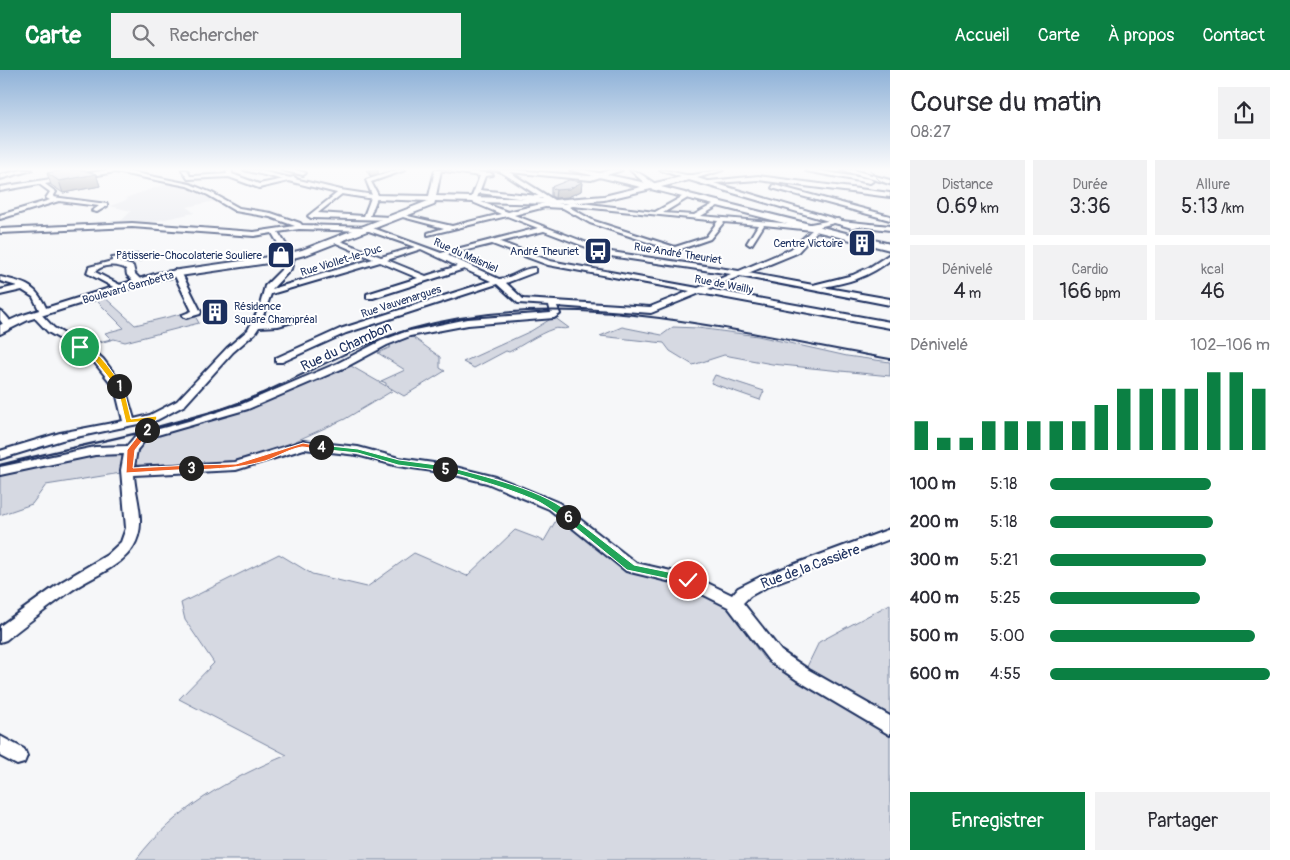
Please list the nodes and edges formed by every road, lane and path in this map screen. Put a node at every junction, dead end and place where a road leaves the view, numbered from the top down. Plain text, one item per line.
1 (32, 207) edge
2 (102, 207) edge
3 (231, 207) edge
4 (321, 207) edge
5 (370, 207) edge
6 (418, 207) edge
7 (487, 207) edge
8 (529, 207) edge
9 (566, 207) edge
10 (606, 207) edge
11 (668, 207) edge
12 (712, 207) edge
13 (735, 207) edge
14 (789, 207) edge
15 (848, 207) edge
16 (7, 208) dead end
17 (20, 210) junction
18 (95, 211) dead end
19 (312, 214) junction
20 (656, 214) junction
21 (401, 215) junction
22 (506, 215) junction
23 (0, 217) edge
24 (695, 217) junction
25 (366, 218) junction
26 (890, 218) edge
27 (390, 220) junction
28 (722, 220) junction
29 (838, 221) junction
30 (762, 223) junction
31 (820, 223) junction
32 (848, 224) junction
33 (298, 225) junction
34 (866, 227) junction
35 (890, 228) edge
36 (365, 229) junction
37 (452, 229) junction
38 (544, 229) junction
39 (0, 231) edge
40 (275, 232) junction
41 (430, 234) dead end
42 (890, 235) edge
43 (336, 241) junction
44 (493, 242) junction
45 (750, 243) dead end
46 (422, 247) junction
47 (890, 247) edge
48 (440, 255) junction
49 (890, 256) edge
50 (139, 257) dead end
51 (290, 257) junction
52 (381, 260) junction
53 (113, 263) junction
54 (464, 266) junction
55 (532, 270) dead end
56 (177, 272) junction
57 (740, 274) junction
58 (425, 278) junction
59 (0, 280) edge
60 (498, 281) junction
61 (138, 282) junction
62 (807, 286) junction
63 (24, 287) junction
64 (118, 288) junction
65 (700, 291) junction
66 (0, 293) edge
67 (267, 293) junction
68 (370, 296) dead end
69 (890, 302) edge
70 (552, 303) junction
71 (40, 313) junction
72 (0, 314) edge
73 (186, 315) dead end
74 (293, 319) dead end
75 (256, 324) junction
76 (890, 325) edge
77 (4, 327) edge
78 (279, 360) dead end
79 (153, 418) junction
80 (128, 422) junction
81 (144, 435) junction
82 (131, 450) junction
83 (0, 455) edge
84 (0, 471) edge
85 (128, 471) junction
86 (890, 534) edge
87 (734, 603) junction
88 (0, 635) edge
89 (890, 726) edge
90 (0, 745) edge
91 (17, 756) dead end

1 - 17 street
2 - 18 street
3 - 33 street
4 - 19 street
5 - 25 street
6 - 21 main road, Boulevard Gambetta
7 - 22 street, Rue André Theuriet
8 - 22 street
9 - 28 street
10 - 20 street
11 - 20 street
12 - 24 street
13 - 31 main road
14 - 29 main road
15 - 26 street
16 - 17 street
17 - 23 street
19 - 25 street
19 - 33 street
20 - 24 street
21 - 27 main road, Boulevard Gambetta
21 - 37 street
22 - 37 street
22 - 38 street, Rue André Theuriet
24 - 28 street
25 - 27 street
27 - 36 main road, Boulevard Gambetta
28 - 30 street
29 - 31 street
29 - 32 main road
30 - 31 street
30 - 45 street
31 - 32 street
31 - 47 main road
31 - 57 street, Rue du Maisniel
32 - 34 main road
33 - 36 street, Rue du Maisniel
33 - 40 street
34 - 35 street
34 - 42 main road
36 - 43 main road, Boulevard Gambetta
36 - 46 street, Rue du Maisniel
37 - 41 street
38 - 44 street
38 - 57 street, Rue André Theuriet
39 - 40 street
40 - 51 street
43 - 51 main road, Boulevard Gambetta
43 - 52 street
44 - 48 street
44 - 65 street, Rue de Wailly
46 - 48 street, Rue du Maisniel
46 - 52 street, Rue Viollet-le-Duc
48 - 54 street, Rue du Maisniel
49 - 62 street
50 - 53 street
51 - 56 main road, Boulevard Gambetta
51 - 67 street
52 - 58 street
52 - 67 street, Rue Viollet-le-Duc
53 - 61 street
53 - 64 street
54 - 58 street
54 - 60 street, Rue du Maisniel
55 - 60 street, Rue Vauvenargues
56 - 61 main road, Boulevard Gambetta
56 - 73 street
57 - 62 street, Rue André Theuriet
57 - 65 street, Rue du Maisniel
58 - 68 street
59 - 63 street
60 - 70 street, Rue du Maisniel
60 - 78 street, Rue Vauvenargues
61 - 64 main road, Boulevard Gambetta
62 - 69 street, Rue André Theuriet
63 - 66 street
63 - 71 street
64 - 71 main road, Boulevard Gambetta
65 - 70 street, Rue du Maisniel
65 - 76 street, Rue de Wailly
67 - 75 street
70 - 81 street, Rue du Chambon
71 - 77 main road, Boulevard Gambetta
71 - 80 street
72 - 77 street
74 - 75 street
75 - 79 street
79 - 80 street
79 - 81 street
80 - 83 street
81 - 82 street
82 - 84 street
82 - 85 street
85 - 87 street
85 - 88 street
86 - 87 street, Rue de la Cassière
87 - 89 street
90 - 91 street

